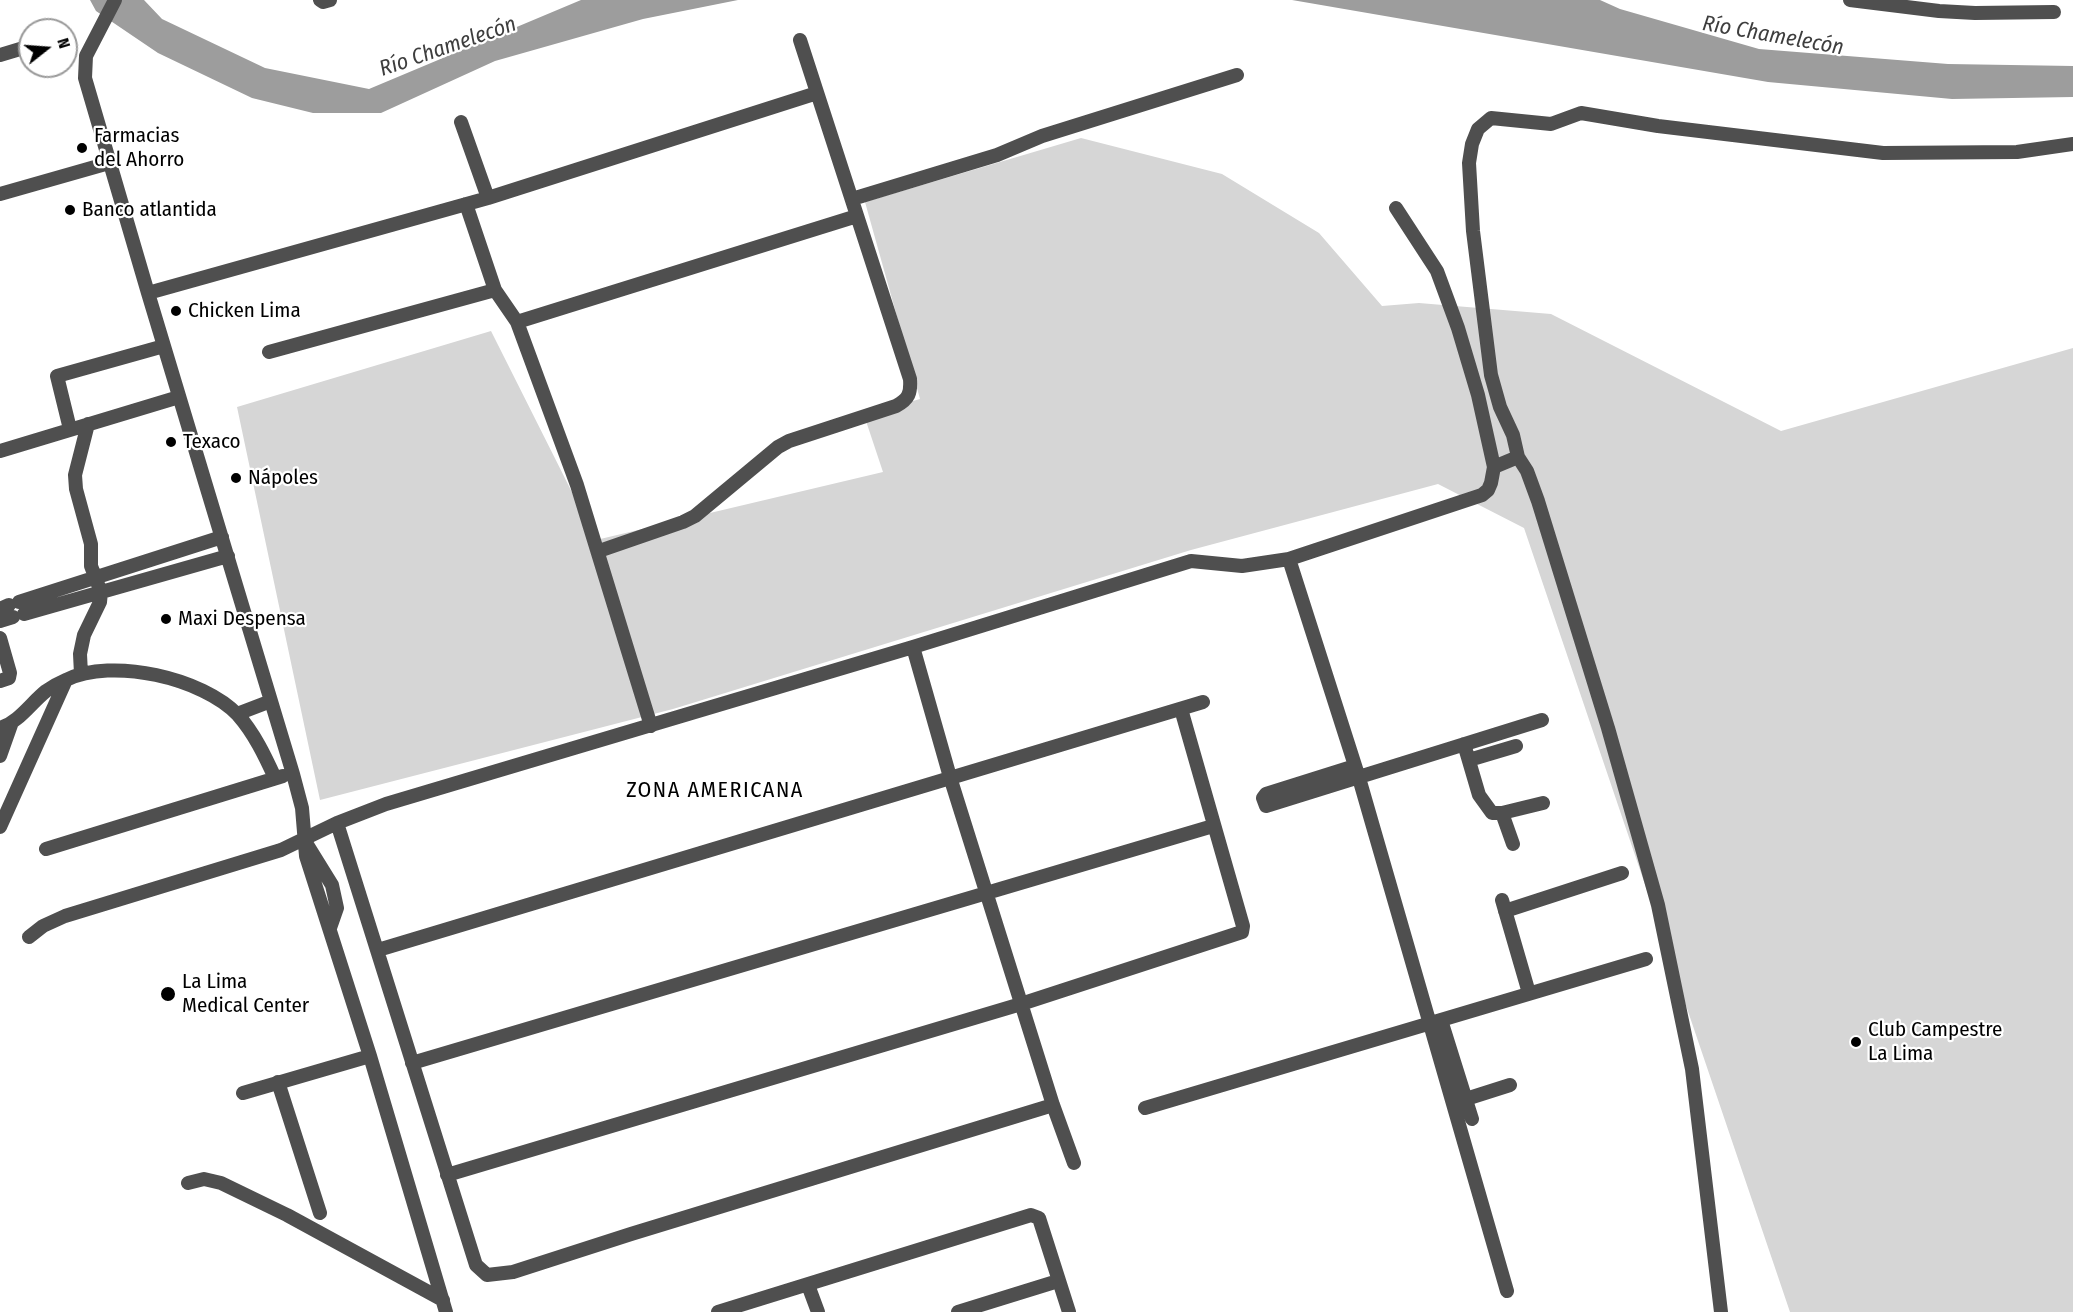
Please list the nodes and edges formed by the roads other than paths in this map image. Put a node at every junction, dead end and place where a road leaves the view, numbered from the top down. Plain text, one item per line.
1 (115, 0) edge
2 (320, 0) edge
3 (330, 0) edge
4 (1850, 0) edge
5 (1883, 2) edge
6 (1942, 5) edge
7 (2007, 6) edge
8 (2054, 12) dead end
9 (800, 40) dead end
10 (18, 50) edge
11 (0, 55) edge
12 (1237, 75) dead end
13 (817, 93) junction
14 (461, 122) dead end
15 (2073, 144) edge
16 (109, 163) junction
17 (0, 194) edge
18 (488, 198) junction
19 (852, 199) junction
20 (466, 204) junction
21 (1396, 208) dead end
22 (857, 216) junction
23 (495, 290) junction
24 (148, 293) junction
25 (517, 322) junction
26 (164, 346) junction
27 (269, 352) dead end
28 (179, 397) junction
29 (88, 424) junction
30 (70, 429) junction
31 (0, 451) edge
32 (1518, 458) junction
33 (1494, 467) junction
34 (222, 537) junction
35 (599, 551) junction
36 (163, 556) junction
37 (228, 556) junction
38 (1289, 559) junction
39 (168, 573) junction
40 (97, 578) junction
41 (101, 592) junction
42 (44, 601) junction
43 (15, 610) edge
44 (0, 638) edge
45 (914, 647) junction
46 (81, 674) junction
47 (66, 680) junction
48 (0, 681) edge
49 (271, 701) junction
50 (1203, 702) dead end
51 (1181, 709) junction
52 (237, 714) junction
53 (1542, 720) dead end
54 (5, 726) edge
55 (651, 726) junction
56 (1464, 744) junction
57 (1516, 746) dead end
58 (0, 756) edge
59 (1468, 760) junction
60 (1357, 772) junction
61 (293, 774) junction
62 (950, 777) junction
63 (275, 778) junction
64 (1543, 802) dead end
65 (1502, 813) junction
66 (337, 823) junction
67 (0, 826) edge
68 (1213, 826) junction
69 (304, 839) junction
70 (1513, 844) dead end
71 (45, 849) dead end
72 (1622, 873) dead end
73 (986, 893) junction
74 (29, 937) dead end
75 (378, 950) junction
76 (1646, 959) dead end
77 (1529, 993) junction
78 (1021, 1004) junction
79 (1436, 1022) junction
80 (370, 1056) junction
81 (412, 1063) junction
82 (278, 1082) junction
83 (1510, 1085) dead end
84 (243, 1093) dead end
85 (1466, 1099) junction
86 (1053, 1105) junction
87 (1145, 1108) dead end
88 (1472, 1119) dead end
89 (1074, 1163) dead end
90 (447, 1175) junction
91 (188, 1183) dead end
92 (320, 1213) dead end
93 (1058, 1281) junction
94 (808, 1285) junction
95 (1507, 1291) dead end
96 (445, 1306) edge
97 (718, 1312) edge
98 (818, 1312) edge
99 (958, 1312) edge
100 (1069, 1312) edge
101 (1721, 1312) edge

1 - 16 street
2 - 3 street
4 - 5 street
5 - 6 street
6 - 7 street
7 - 8 street
9 - 13 street
10 - 11 street
12 - 19 street
13 - 18 street
13 - 19 street
14 - 18 street
15 - 32 street
16 - 17 street
16 - 24 street
18 - 20 street
19 - 22 street
20 - 23 street
20 - 24 street
21 - 33 street
22 - 25 street
22 - 35 street
23 - 25 street
23 - 27 street
24 - 26 street
25 - 35 street
26 - 28 street
26 - 30 street
28 - 29 street
28 - 34 street
29 - 30 street
29 - 40 street
30 - 31 street
32 - 33 street
32 - 101 street
33 - 38 street
34 - 36 street
34 - 37 street
35 - 55 street
36 - 39 street
36 - 40 street
37 - 39 street
37 - 49 street
38 - 45 street
38 - 60 street
39 - 41 street
40 - 41 street
40 - 42 street
41 - 42 street
41 - 46 street
42 - 43 street
44 - 48 street
45 - 55 street
45 - 62 street
46 - 47 street
46 - 52 street
47 - 54 street
47 - 67 street
49 - 52 street
49 - 61 street
50 - 51 street
51 - 62 street
51 - 68 street
52 - 63 street
53 - 56 street
54 - 58 street
55 - 66 street
56 - 59 street
56 - 60 street
57 - 59 street
59 - 65 street
60 - 60 street
60 - 79 street
61 - 63 street
61 - 69 street
62 - 73 street
62 - 75 street
63 - 71 street
64 - 65 street
65 - 70 street
66 - 69 street
66 - 75 street
68 - 73 street
68 - 78 street
69 - 74 street
69 - 80 street
72 - 77 street
73 - 78 street
73 - 81 street
75 - 81 street
76 - 77 street
77 - 79 street
78 - 86 street
78 - 90 street
79 - 85 street
79 - 87 street
79 - 95 street
80 - 82 street
80 - 96 street
81 - 90 street
82 - 84 street
82 - 92 street
83 - 85 street
85 - 88 street
86 - 89 street
86 - 90 street
91 - 96 street
93 - 94 street
93 - 99 street
93 - 100 street
94 - 97 street
94 - 98 street

